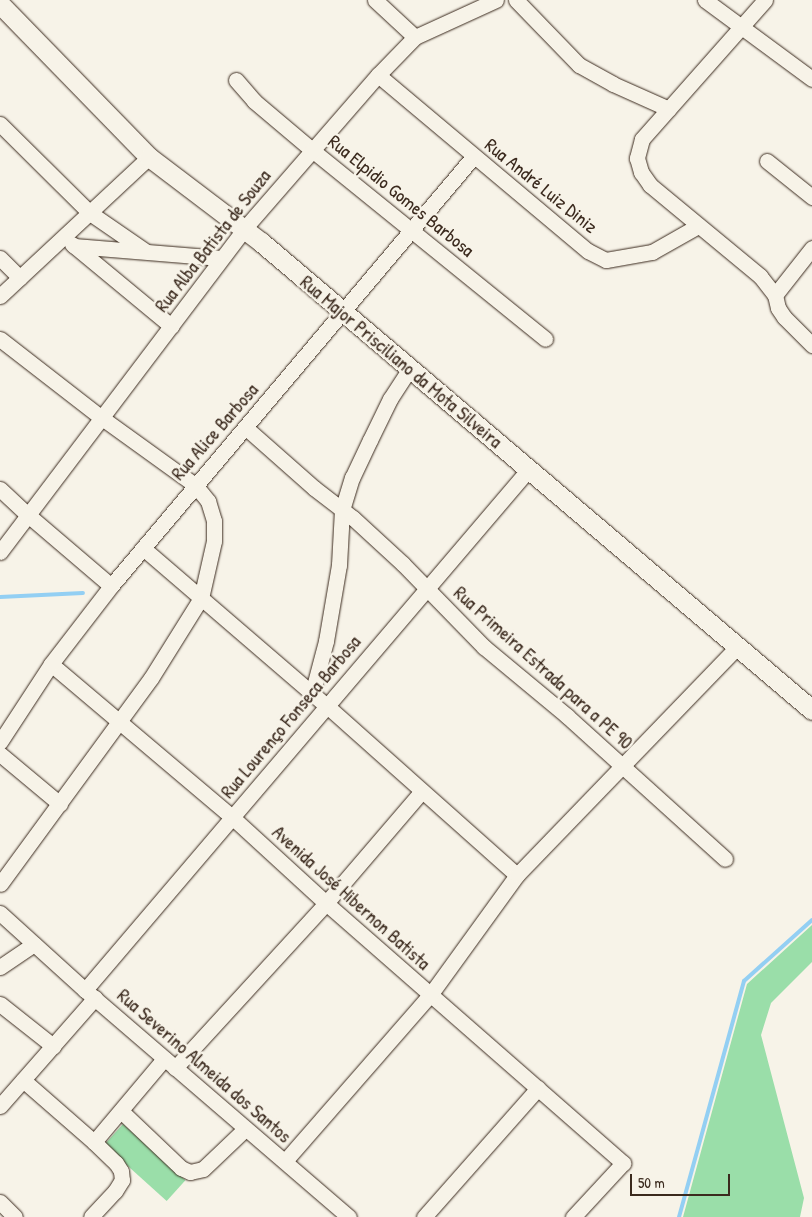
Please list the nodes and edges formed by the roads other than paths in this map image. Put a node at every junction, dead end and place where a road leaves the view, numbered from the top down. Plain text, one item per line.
1 (375, 0) edge
2 (496, 0) edge
3 (516, 0) edge
4 (705, 0) edge
5 (765, 0) edge
6 (0, 4) edge
7 (742, 27) junction
8 (415, 37) junction
9 (378, 75) junction
10 (812, 79) edge
11 (236, 80) dead end
12 (669, 108) junction
13 (0, 124) edge
14 (312, 150) junction
15 (149, 157) junction
16 (473, 157) junction
17 (767, 161) dead end
18 (812, 196) edge
19 (90, 213) junction
20 (698, 226) junction
21 (244, 229) junction
22 (411, 230) junction
23 (69, 242) junction
24 (812, 248) edge
25 (145, 251) junction
26 (0, 258) edge
27 (221, 258) junction
28 (20, 278) junction
29 (775, 295) junction
30 (0, 296) edge
31 (343, 313) junction
32 (171, 326) junction
33 (0, 339) edge
34 (545, 339) dead end
35 (812, 345) edge
36 (410, 368) junction
37 (102, 418) junction
38 (245, 427) junction
39 (528, 470) junction
40 (196, 485) junction
41 (0, 489) edge
42 (342, 510) junction
43 (28, 516) junction
44 (143, 548) junction
45 (0, 552) edge
46 (111, 586) junction
47 (427, 589) junction
48 (200, 598) junction
49 (737, 647) junction
50 (51, 664) junction
51 (312, 694) junction
52 (327, 706) junction
53 (812, 710) edge
54 (119, 721) junction
55 (0, 742) edge
56 (0, 754) edge
57 (623, 766) junction
58 (421, 792) junction
59 (60, 804) junction
60 (232, 817) junction
61 (725, 859) dead end
62 (517, 875) junction
63 (0, 884) edge
64 (326, 904) junction
65 (0, 913) edge
66 (34, 944) junction
67 (0, 967) edge
68 (90, 994) junction
69 (430, 995) junction
70 (0, 1004) edge
71 (53, 1046) junction
72 (170, 1063) junction
73 (23, 1080) junction
74 (538, 1088) junction
75 (0, 1106) edge
76 (121, 1111) junction
77 (245, 1129) junction
78 (94, 1142) junction
79 (285, 1161) junction
80 (0, 1202) edge
81 (15, 1217) edge
82 (91, 1217) edge
83 (349, 1217) edge
84 (424, 1217) edge
85 (573, 1217) edge

1 - 8 street
2 - 8 street, Rua Alba Batista de Souza
3 - 12 street
4 - 7 street
5 - 7 street
6 - 15 main road, Rua Major Prisciliano da Mota Silveira
7 - 10 street
7 - 12 street
8 - 9 street, Rua Alba Batista de Souza
9 - 14 street, Rua Alba Batista de Souza
9 - 16 street, Rua André Luiz Diniz
11 - 14 street, Rua Elpidio Gomes Barbosa
12 - 20 street
13 - 19 street
14 - 21 street, Rua Alba Batista de Souza
14 - 22 street, Rua Elpidio Gomes Barbosa
15 - 19 street
15 - 21 main road, Rua Major Prisciliano da Mota Silveira
16 - 20 street, Rua André Luiz Diniz
16 - 22 street, Rua Alice Barbosa
17 - 18 street
19 - 23 street
19 - 25 street
20 - 29 street
21 - 27 street, Rua Alba Batista de Souza
21 - 31 main road, Rua Major Prisciliano da Mota Silveira
22 - 31 street, Rua Alice Barbosa
22 - 34 street, Rua Elpidio Gomes Barbosa
23 - 25 street
23 - 28 street
23 - 32 street
24 - 29 street
25 - 27 street
26 - 28 street
27 - 32 street, Rua Alba Batista de Souza
28 - 30 street
29 - 35 street
31 - 36 main road, Rua Major Prisciliano da Mota Silveira
31 - 38 street, Rua Alice Barbosa
32 - 37 street, Rua Alba Batista de Souza
33 - 37 street
36 - 39 main road, Rua Major Prisciliano da Mota Silveira
36 - 42 street
37 - 40 street
37 - 43 street, Rua Alba Batista de Souza
38 - 40 street, Rua Alice Barbosa
38 - 42 street, Rua Primeira Estrada para a PE 90
39 - 47 street, Rua Lourenço Fonseca Barbosa
39 - 49 main road, Rua Major Prisciliano da Mota Silveira
40 - 44 street, Rua Alice Barbosa
40 - 48 street
41 - 43 street
42 - 47 street, Rua Primeira Estrada para a PE 90
42 - 51 street
43 - 45 street, Rua Alba Batista de Souza
43 - 46 street
44 - 46 street, Rua Alice Barbosa
44 - 48 street
46 - 50 street, Rua Alice Barbosa
47 - 52 street, Rua Lourenço Fonseca Barbosa
47 - 57 street, Rua Primeira Estrada para a PE 90
48 - 51 street
48 - 54 street
49 - 53 main road, Rua Major Prisciliano da Mota Silveira
49 - 57 street
50 - 54 street, Avenida José Hibernon Batista
50 - 55 street, Rua Alice Barbosa
51 - 52 street
52 - 58 street
52 - 60 street, Rua Lourenço Fonseca Barbosa
54 - 59 street
54 - 60 street, Avenida José Hibernon Batista
56 - 59 street
57 - 61 street, Rua Primeira Estrada para a PE 90
57 - 62 street
58 - 62 street
58 - 64 street
59 - 63 street
60 - 64 street, Avenida José Hibernon Batista
60 - 68 street, Rua Lourenço Fonseca Barbosa
62 - 69 street
64 - 69 street, Avenida José Hibernon Batista
64 - 72 street
65 - 66 street, Rua Severino Almeida dos Santos
66 - 67 street
66 - 68 street, Rua Severino Almeida dos Santos
68 - 71 street, Rua Lourenço Fonseca Barbosa
68 - 72 street, Rua Severino Almeida dos Santos
69 - 74 street, Avenida José Hibernon Batista
69 - 79 street
70 - 71 street
71 - 73 street, Rua Lourenço Fonseca Barbosa
72 - 76 street
72 - 77 street, Rua Severino Almeida dos Santos
73 - 75 street, Rua Lourenço Fonseca Barbosa
73 - 78 street
74 - 84 street
74 - 85 street, Avenida José Hibernon Batista
76 - 77 street
76 - 78 street
77 - 79 street, Rua Severino Almeida dos Santos
78 - 82 street
79 - 83 street, Rua Severino Almeida dos Santos
80 - 81 street

